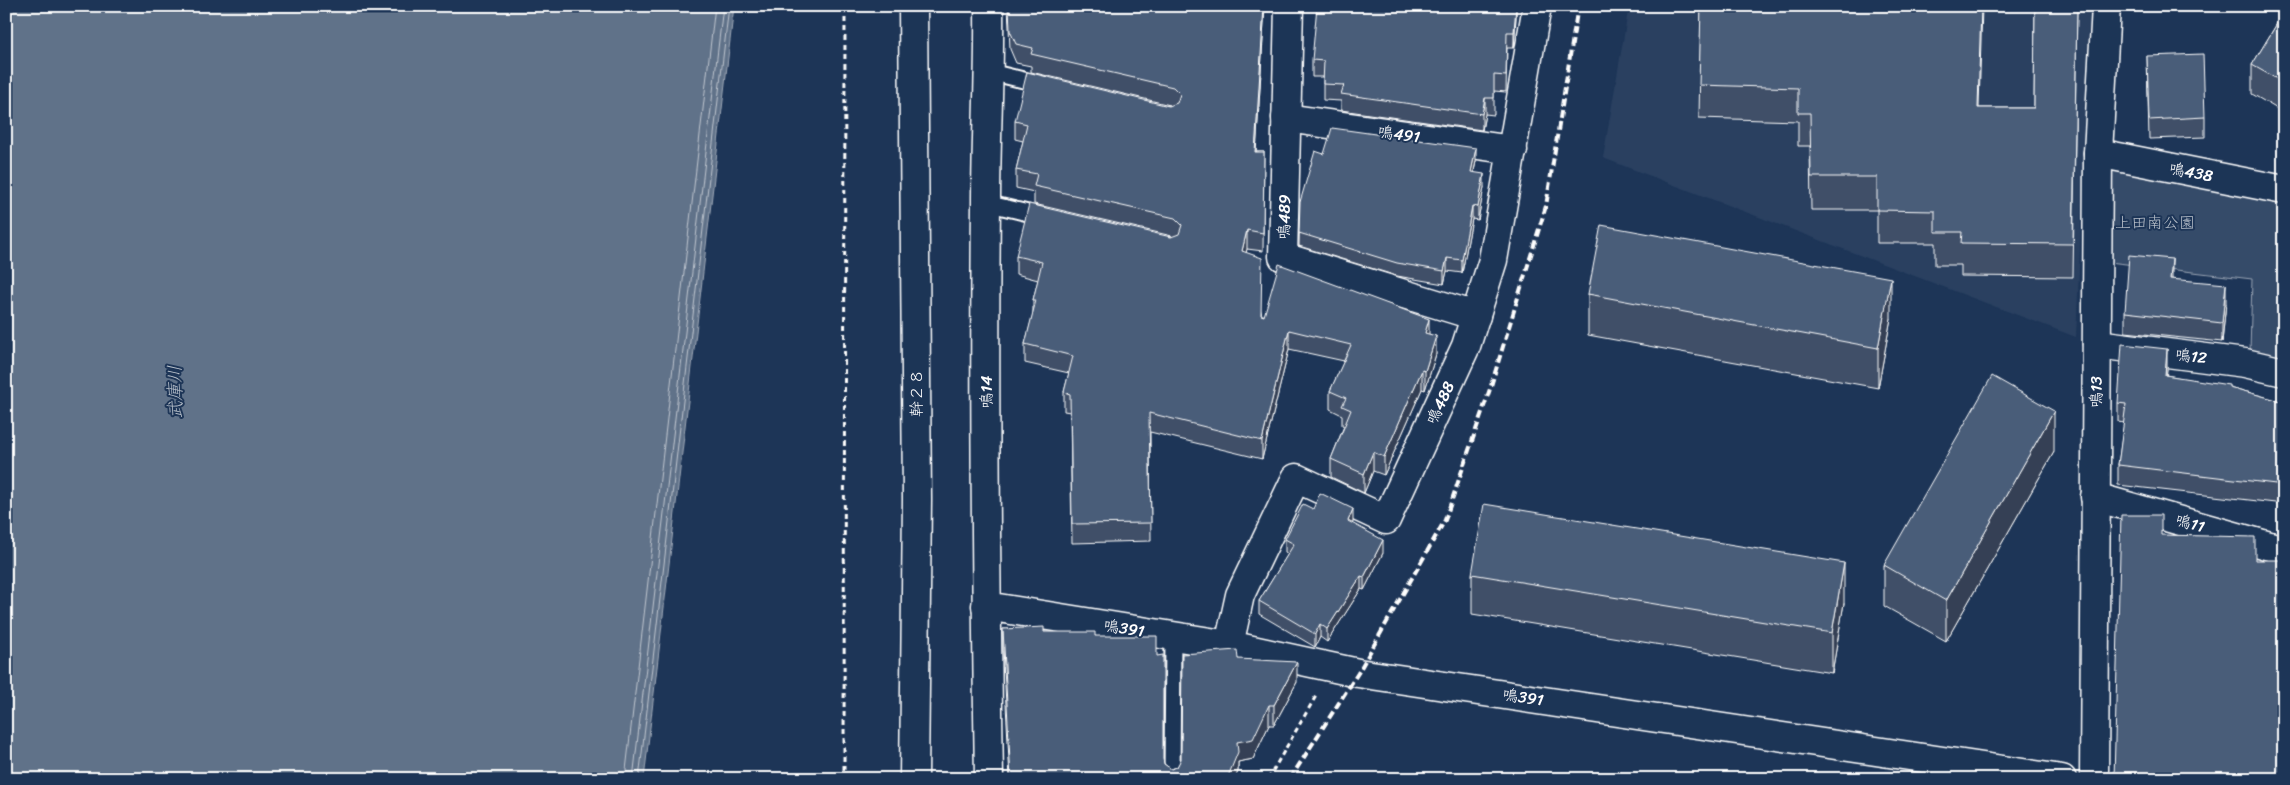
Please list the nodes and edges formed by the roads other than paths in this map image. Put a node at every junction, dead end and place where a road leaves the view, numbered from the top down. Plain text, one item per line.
1 (913, 6) edge
2 (989, 6) edge
3 (1289, 6) edge
4 (1537, 6) edge
5 (2106, 6) edge
6 (990, 72) junction
7 (1056, 88) edge
8 (1286, 118) junction
9 (1513, 150) junction
10 (2098, 153) junction
11 (2284, 190) edge
12 (986, 203) junction
13 (1060, 220) edge
14 (1476, 316) junction
15 (2097, 344) junction
16 (2284, 372) edge
17 (2096, 497) junction
18 (2284, 550) edge
19 (986, 606) junction
20 (1173, 636) junction
21 (1229, 645) junction
22 (914, 779) edge
23 (989, 779) edge
24 (1172, 779) edge
25 (2062, 779) edge
26 (2094, 779) edge

1 - 22 street, 幹２８
2 - 6 street, 鳴14
3 - 8 street, 鳴489
4 - 9 street, 鳴488
5 - 10 street, 鳴13
6 - 7 lane
6 - 12 street, 鳴14
8 - 9 street, 鳴491
8 - 14 street, 鳴489
9 - 14 street, 鳴488
10 - 11 street, 鳴438
10 - 15 street, 鳴13
12 - 13 lane
12 - 19 street, 鳴14
14 - 21 street, 鳴488
15 - 16 street, 鳴12
15 - 17 street, 鳴13
17 - 18 street, 鳴11
17 - 26 street, 鳴13
19 - 20 street, 鳴391
19 - 23 street, 鳴14
20 - 21 street, 鳴391
20 - 24 lane
21 - 25 street, 鳴391

